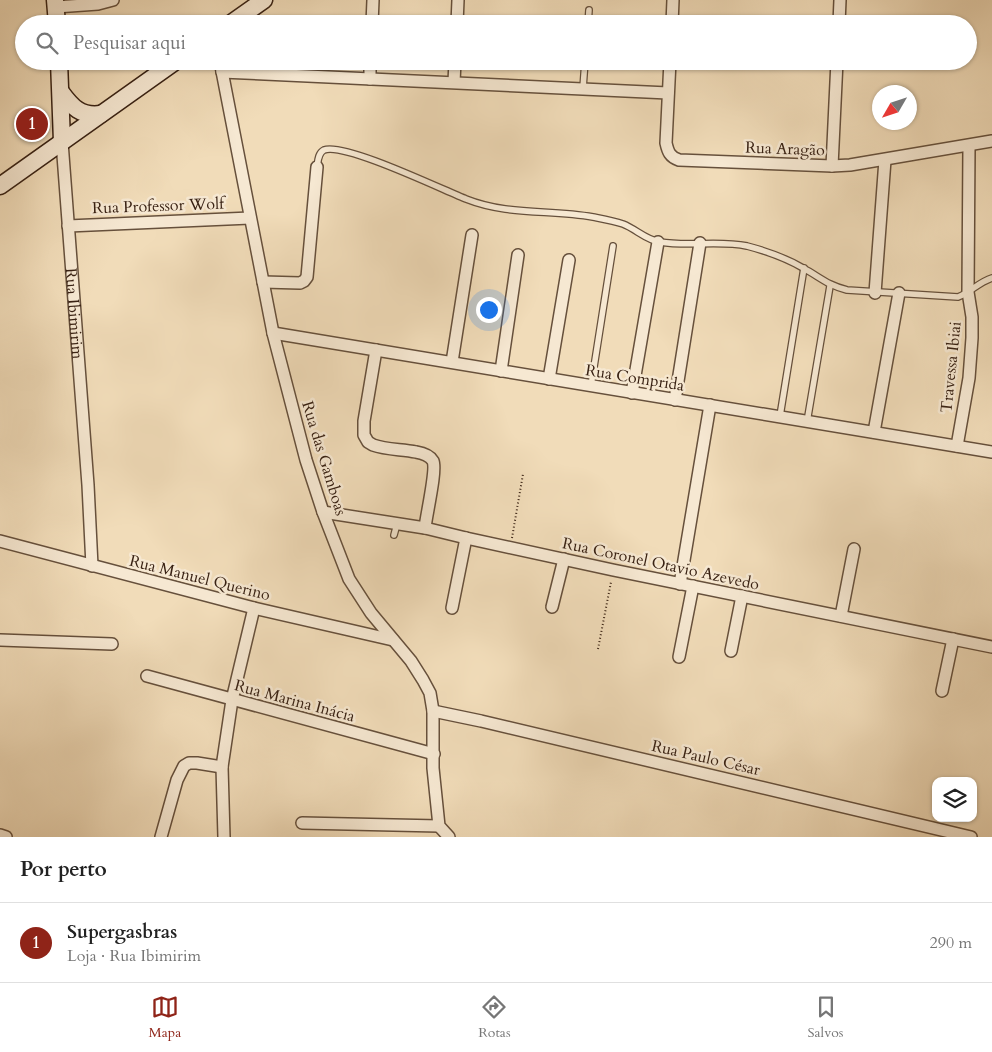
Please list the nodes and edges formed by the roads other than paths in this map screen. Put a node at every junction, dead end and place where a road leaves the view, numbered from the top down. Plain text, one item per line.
1 (113, 0) edge
2 (264, 0) edge
3 (373, 0) edge
4 (458, 0) edge
5 (673, 0) edge
6 (840, 0) edge
7 (55, 4) edge
8 (590, 10) dead end
9 (243, 15) edge
10 (372, 15) edge
11 (457, 15) edge
12 (589, 15) edge
13 (672, 15) edge
14 (839, 15) edge
15 (60, 70) edge
16 (163, 70) edge
17 (222, 70) edge
18 (267, 70) edge
19 (370, 70) edge
20 (455, 70) edge
21 (584, 70) edge
22 (669, 70) edge
23 (837, 70) edge
24 (370, 79) junction
25 (454, 82) junction
26 (583, 88) junction
27 (61, 92) junction
28 (668, 93) junction
29 (101, 114) junction
30 (62, 142) junction
31 (992, 142) edge
32 (969, 146) junction
33 (885, 160) junction
34 (832, 166) junction
35 (317, 167) joint
36 (0, 186) edge
37 (250, 218) junction
38 (68, 226) junction
39 (472, 236) dead end
40 (658, 242) junction
41 (700, 243) junction
42 (613, 246) dead end
43 (518, 255) dead end
44 (569, 260) dead end
45 (804, 268) junction
46 (992, 278) edge
47 (263, 282) junction
48 (830, 286) junction
49 (968, 292) junction
50 (875, 293) junction
51 (899, 293) junction
52 (273, 333) junction
53 (376, 350) junction
54 (452, 362) junction
55 (501, 371) junction
56 (549, 379) junction
57 (591, 386) junction
58 (632, 393) junction
59 (674, 400) junction
60 (710, 405) junction
61 (780, 416) junction
62 (808, 422) junction
63 (874, 432) junction
64 (957, 446) junction
65 (992, 452) edge
66 (323, 512) junction
67 (397, 524) junction
68 (424, 528) junction
69 (394, 535) dead end
70 (466, 538) junction
71 (0, 541) edge
72 (854, 549) dead end
73 (564, 559) junction
74 (92, 566) junction
75 (680, 584) junction
76 (693, 586) junction
77 (742, 596) junction
78 (552, 607) dead end
79 (254, 608) junction
80 (452, 608) dead end
81 (841, 616) junction
82 (953, 639) junction
83 (0, 640) edge
84 (393, 640) junction
85 (112, 644) dead end
86 (992, 647) edge
87 (731, 651) dead end
88 (679, 657) dead end
89 (147, 676) dead end
90 (942, 690) dead end
91 (232, 700) junction
92 (433, 712) junction
93 (434, 754) junction
94 (222, 767) junction
95 (302, 823) dead end
96 (438, 826) junction
97 (0, 835) edge
98 (6, 837) edge
99 (161, 837) edge
100 (224, 837) edge
101 (449, 837) edge
102 (971, 837) edge

1 - 7 street
2 - 9 street
3 - 10 street
4 - 11 street
5 - 13 street
6 - 14 street
8 - 12 lane
15 - 27 street, Rua Ibimirim
16 - 29 street
17 - 37 street, Rua das Gamboas
18 - 24 street
19 - 24 street
20 - 25 street
21 - 26 lane
22 - 28 street, Rua Aragão
23 - 34 street
24 - 25 street
25 - 26 street
26 - 28 street
27 - 29 street
27 - 30 street, Rua Ibimirim
28 - 34 street, Rua Aragão
29 - 30 street
30 - 36 street
30 - 38 street, Rua Ibimirim
31 - 32 street, Rua Aragão
32 - 33 street, Rua Aragão
32 - 49 street, Travessa Ibiai
33 - 34 street, Rua Aragão
33 - 50 street
35 - 40 lane
35 - 47 street
37 - 38 street, Rua Professor Wolf
37 - 47 street, Rua das Gamboas
38 - 74 street, Rua Ibimirim
39 - 54 street
40 - 41 lane
40 - 58 street
41 - 45 lane
41 - 59 street
42 - 57 lane
43 - 55 street
44 - 56 street
45 - 48 lane
45 - 61 lane
46 - 49 lane
47 - 52 street, Rua das Gamboas
48 - 50 lane
48 - 62 lane
49 - 51 lane
49 - 64 street, Travessa Ibiai
50 - 51 lane
51 - 63 street
52 - 53 street, Rua Comprida
52 - 66 street, Rua das Gamboas
53 - 54 street, Rua Comprida
53 - 68 street
54 - 55 street, Rua Comprida
55 - 56 street, Rua Comprida
56 - 57 street, Rua Comprida
57 - 58 street, Rua Comprida
58 - 59 street, Rua Comprida
59 - 60 street, Rua Comprida
60 - 61 street, Rua Comprida
60 - 75 street
61 - 62 street, Rua Comprida
62 - 63 street, Rua Comprida
63 - 64 street, Rua Comprida
64 - 65 street, Rua Comprida
66 - 67 street, Rua Coronel Otavio Azevedo
66 - 84 street, Rua das Gamboas
67 - 68 street, Rua Coronel Otavio Azevedo
67 - 69 lane
68 - 70 street, Rua Coronel Otavio Azevedo
70 - 73 street, Rua Coronel Otavio Azevedo
70 - 80 street
71 - 74 street, Rua Manuel Querino
72 - 81 street
73 - 75 street, Rua Coronel Otavio Azevedo
73 - 78 street
74 - 79 street, Rua Manuel Querino
75 - 76 street, Rua Coronel Otavio Azevedo
76 - 77 street, Rua Coronel Otavio Azevedo
76 - 88 street
77 - 81 street, Rua Coronel Otavio Azevedo
77 - 87 street
79 - 84 street, Rua Manuel Querino
79 - 91 street
81 - 82 street, Rua Coronel Otavio Azevedo
82 - 86 street, Rua Coronel Otavio Azevedo
82 - 90 street
83 - 85 street
84 - 92 street, Rua das Gamboas
89 - 91 street, Rua Marina Inácia
91 - 93 street, Rua Marina Inácia
91 - 94 street
92 - 93 street, Rua das Gamboas
92 - 102 street, Rua Paulo César
93 - 96 street, Rua das Gamboas
94 - 99 street
94 - 100 street
95 - 96 street
96 - 101 street
97 - 98 street

